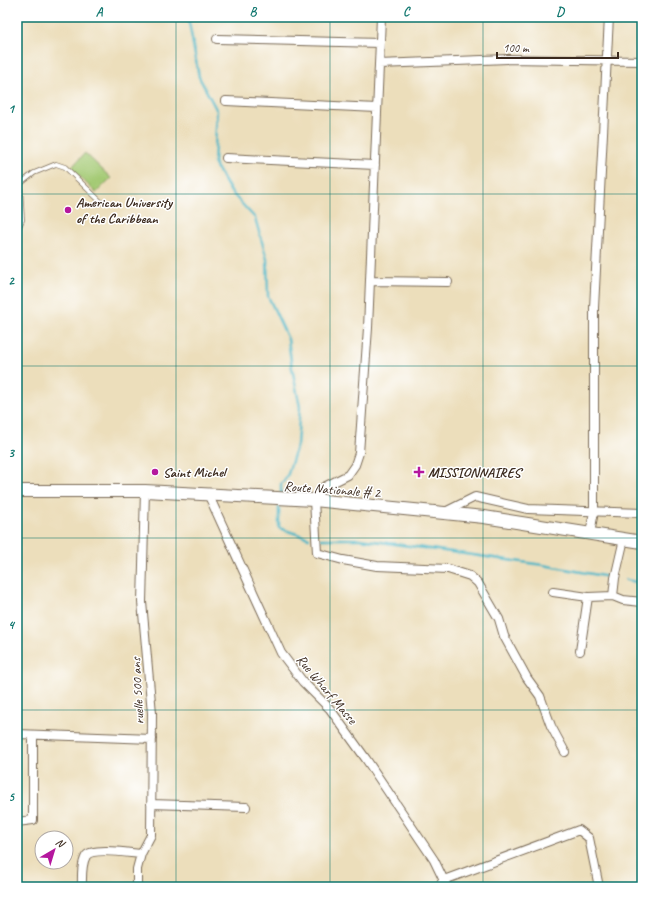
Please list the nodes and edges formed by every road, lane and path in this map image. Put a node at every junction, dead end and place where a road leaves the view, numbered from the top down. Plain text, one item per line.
1 (382, 17) edge
2 (609, 17) edge
3 (217, 39) dead end
4 (380, 43) junction
5 (607, 60) junction
6 (642, 61) edge
7 (379, 64) junction
8 (226, 101) dead end
9 (377, 108) junction
10 (226, 158) dead end
11 (375, 165) junction
12 (101, 202) dead end
13 (17, 231) edge
14 (370, 280) junction
15 (448, 282) dead end
16 (17, 491) edge
17 (145, 491) junction
18 (209, 496) junction
19 (314, 500) junction
20 (594, 511) junction
21 (642, 513) edge
22 (440, 514) junction
23 (590, 534) junction
24 (624, 539) junction
25 (642, 542) edge
26 (553, 592) dead end
27 (613, 596) junction
28 (588, 597) junction
29 (642, 602) edge
30 (580, 651) dead end
31 (17, 734) edge
32 (33, 735) junction
33 (152, 739) junction
34 (565, 752) dead end
35 (151, 804) junction
36 (246, 807) dead end
37 (17, 822) edge
38 (141, 854) junction
39 (445, 884) edge
40 (82, 887) edge
41 (137, 887) edge
42 (438, 887) edge
43 (599, 887) edge

1 - 4 street
2 - 5 street
3 - 4 street
4 - 7 street
5 - 6 street
5 - 7 street
5 - 20 street
7 - 9 street
8 - 9 street
9 - 11 street
10 - 11 street
11 - 14 street
12 - 13 lane
14 - 15 street
14 - 19 street
16 - 17 main road, Route Nationale # 2
17 - 18 main road, Route Nationale # 2
17 - 33 street, ruelle 500 ans
18 - 19 main road, Route Nationale # 2
18 - 39 street, Rue Wharf Masse
19 - 22 main road, Route Nationale # 2
19 - 34 street
20 - 21 street
20 - 22 street
20 - 23 street
22 - 23 main road, Route Nationale # 2
23 - 24 main road, Route Nationale # 2
24 - 25 main road, Route Nationale # 2
24 - 27 street
26 - 28 street
27 - 28 street
27 - 29 street
28 - 30 street
31 - 32 street
32 - 33 street
32 - 37 street
33 - 35 street, ruelle 500 ans
35 - 36 street
35 - 38 street, ruelle 500 ans
38 - 40 street
38 - 41 street, ruelle 500 ans
39 - 42 street
39 - 43 street

